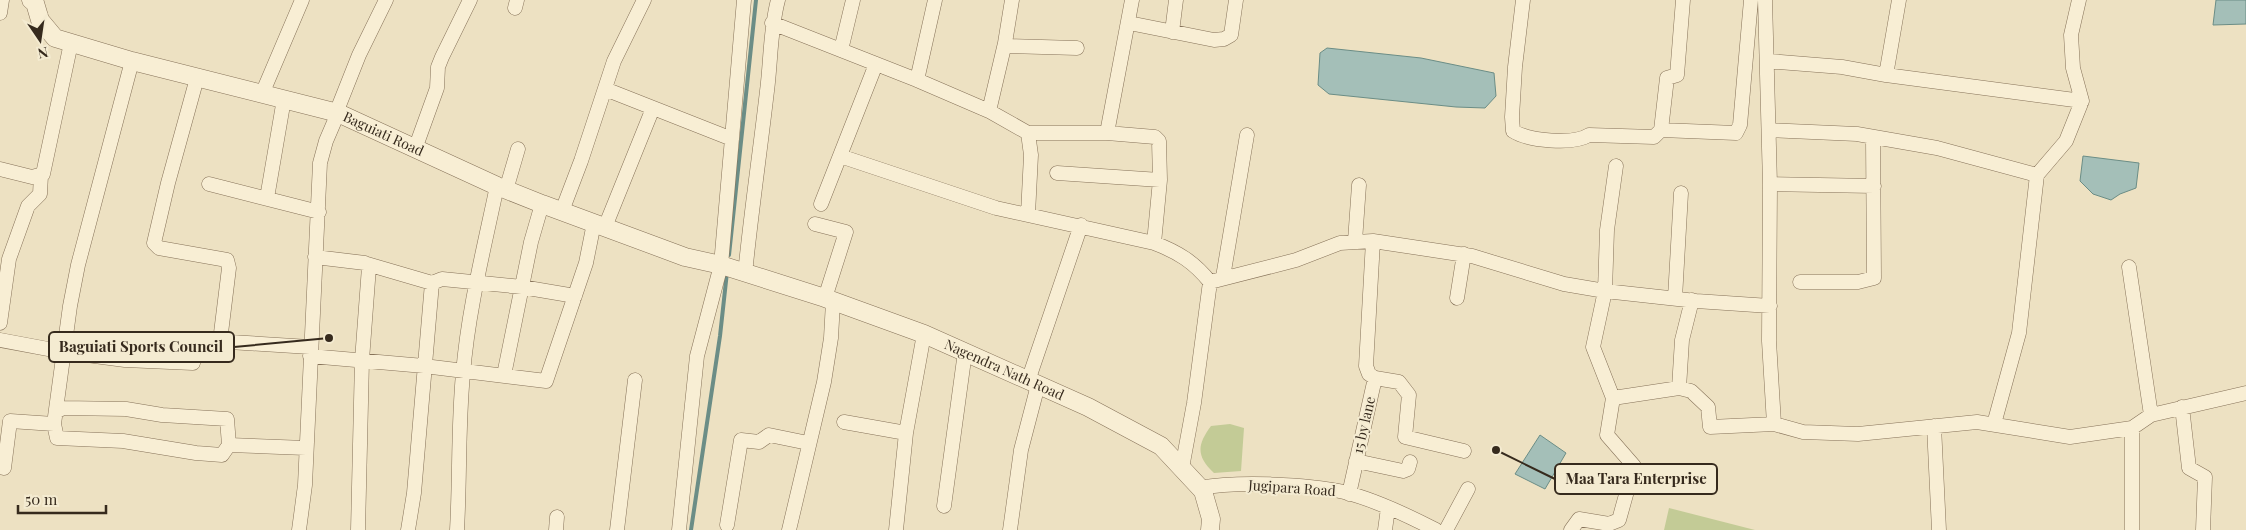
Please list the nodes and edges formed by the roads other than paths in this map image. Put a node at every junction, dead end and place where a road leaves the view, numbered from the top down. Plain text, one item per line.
1 (2, 0) edge
2 (31, 0) edge
3 (302, 0) edge
4 (386, 0) edge
5 (470, 0) edge
6 (644, 0) edge
7 (744, 0) edge
8 (778, 0) edge
9 (852, 0) edge
10 (935, 0) edge
11 (1012, 0) edge
12 (1132, 0) edge
13 (1176, 0) edge
14 (1236, 0) edge
15 (1523, 0) edge
16 (1683, 0) edge
17 (1752, 0) edge
18 (1765, 0) edge
19 (1899, 0) edge
20 (2079, 0) edge
21 (0, 13) edge
22 (772, 23) junction
23 (1129, 24) junction
24 (1172, 32) junction
25 (71, 43) junction
26 (1005, 46) junction
27 (1076, 48) dead end
28 (841, 50) junction
29 (132, 61) junction
30 (1767, 61) junction
31 (876, 64) junction
32 (1886, 75) junction
33 (197, 78) junction
34 (917, 80) junction
35 (605, 89) junction
36 (262, 94) junction
37 (284, 99) junction
38 (2082, 101) junction
39 (653, 108) junction
40 (989, 111) junction
41 (337, 113) junction
42 (1661, 130) junction
43 (1769, 130) junction
44 (1028, 132) junction
45 (1107, 133) junction
46 (1246, 135) dead end
47 (1873, 136) junction
48 (732, 138) junction
49 (415, 149) junction
50 (518, 149) dead end
51 (840, 156) junction
52 (1616, 166) dead end
53 (0, 169) edge
54 (1057, 173) dead end
55 (41, 175) junction
56 (2037, 175) junction
57 (1160, 180) junction
58 (209, 184) dead end
59 (1770, 184) junction
60 (1360, 185) dead end
61 (1874, 186) junction
62 (501, 188) junction
63 (1681, 193) dead end
64 (267, 198) junction
65 (542, 204) junction
66 (821, 204) dead end
67 (562, 211) junction
68 (319, 212) junction
69 (1028, 214) junction
70 (815, 224) dead end
71 (599, 225) junction
72 (1081, 225) junction
73 (1355, 240) junction
74 (1373, 241) junction
75 (1154, 243) junction
76 (1464, 254) junction
77 (315, 257) junction
78 (368, 264) junction
79 (721, 265) junction
80 (2129, 267) dead end
81 (746, 274) junction
82 (1217, 279) junction
83 (476, 282) junction
84 (1800, 282) dead end
85 (432, 283) junction
86 (522, 287) junction
87 (1605, 291) junction
88 (575, 296) junction
89 (1457, 298) dead end
90 (1675, 298) junction
91 (829, 300) junction
92 (1692, 300) junction
93 (1770, 306) junction
94 (0, 323) edge
95 (924, 334) junction
96 (0, 340) edge
97 (220, 341) junction
98 (64, 352) junction
99 (310, 352) junction
100 (965, 352) junction
101 (362, 360) junction
102 (424, 366) junction
103 (463, 371) junction
104 (504, 375) junction
105 (1375, 378) junction
106 (635, 380) dead end
107 (1033, 383) junction
108 (1679, 388) junction
109 (2246, 393) edge
110 (1613, 398) junction
111 (2182, 407) junction
112 (2151, 415) junction
113 (55, 418) junction
114 (844, 422) dead end
115 (1774, 424) junction
116 (1994, 424) junction
117 (1934, 426) junction
118 (2132, 428) junction
119 (906, 433) junction
120 (808, 443) junction
121 (229, 445) junction
122 (306, 448) junction
123 (1464, 451) dead end
124 (1356, 461) junction
125 (1410, 462) dead end
126 (0, 467) edge
127 (1182, 468) junction
128 (1200, 488) junction
129 (1468, 488) dead end
130 (1349, 494) junction
131 (944, 506) dead end
132 (1388, 508) junction
133 (727, 525) dead end
134 (299, 530) edge
135 (358, 530) edge
136 (408, 530) edge
137 (457, 530) edge
138 (617, 530) edge
139 (679, 530) edge
140 (789, 530) edge
141 (896, 530) edge
142 (1010, 530) edge
143 (1210, 530) edge
144 (1385, 530) edge
145 (1436, 530) edge
146 (1446, 530) edge
147 (1571, 530) edge
148 (1939, 530) edge
149 (2132, 530) edge
150 (2203, 530) edge

1 - 21 street
2 - 25 street, Baguiati Road
3 - 36 street
4 - 41 street
5 - 49 street
6 - 35 street
7 - 48 street
8 - 22 street
9 - 28 street
10 - 34 street
11 - 26 street
12 - 23 street
13 - 24 street
14 - 24 street
15 - 42 street
16 - 42 street
17 - 42 street
18 - 30 street
19 - 32 street
20 - 38 street
22 - 28 street
22 - 81 street
23 - 24 street
23 - 45 street
25 - 29 street, Baguiati Road
25 - 55 street
26 - 27 street
26 - 40 street
28 - 31 street
29 - 33 street, Baguiati Road
29 - 98 street
30 - 32 street
30 - 43 street
31 - 34 street
31 - 51 street
32 - 38 street
33 - 36 street, Baguiati Road
33 - 97 street
34 - 40 street
35 - 39 street
35 - 67 street
36 - 37 street, Baguiati Road
37 - 41 street, Baguiati Road
37 - 64 street
38 - 56 street
39 - 48 street
39 - 71 street
40 - 44 street
41 - 49 street, Baguiati Road
41 - 68 street
43 - 47 street
43 - 59 street
44 - 45 street
44 - 69 street
45 - 57 street
46 - 82 street
47 - 56 street
47 - 61 street
48 - 79 street
49 - 62 street, Baguiati Road
50 - 62 street
51 - 66 street
51 - 69 street
52 - 87 street
53 - 55 street
54 - 57 street
55 - 94 street
56 - 116 street
57 - 75 street
58 - 64 street
59 - 61 street
59 - 93 street
60 - 73 street
61 - 84 street
62 - 65 street, Baguiati Road
62 - 83 street
63 - 90 street
64 - 68 street
65 - 67 street, Baguiati Road
65 - 86 street
67 - 71 street, Baguiati Road
68 - 77 street
69 - 72 street
70 - 91 street
71 - 79 street, Baguiati Road
71 - 88 street
72 - 75 street
72 - 107 street
73 - 74 street
73 - 82 street
74 - 76 street
74 - 105 street
75 - 82 street
76 - 87 street
76 - 89 street
77 - 78 street
77 - 99 street
78 - 85 street
78 - 101 street
79 - 81 street, Baguiati Road
79 - 139 street
80 - 112 street
81 - 91 street, Nagendra Nath Road
82 - 127 street
83 - 85 street
83 - 86 street
83 - 103 street
85 - 102 street
86 - 88 street
86 - 104 street
87 - 90 street
87 - 110 street
88 - 104 street
90 - 92 street
91 - 95 street, Nagendra Nath Road
91 - 120 street
92 - 93 street
92 - 108 street
93 - 115 street
95 - 100 street, Nagendra Nath Road
95 - 119 street
96 - 98 street
97 - 98 street
97 - 99 street
98 - 113 street
99 - 101 street
99 - 122 street
100 - 107 street, Nagendra Nath Road
100 - 131 street
101 - 102 street
101 - 135 street
102 - 103 street
102 - 136 street
103 - 104 street
103 - 137 street
105 - 123 street, 15 by lane
105 - 124 street, 15 by lane
106 - 138 street
107 - 127 street, Nagendra Nath Road
107 - 142 street
108 - 110 street
108 - 115 street
109 - 111 street
110 - 147 street
111 - 112 street
111 - 150 street
112 - 118 street
113 - 121 street
113 - 121 street
113 - 126 street
114 - 119 street
115 - 117 street
116 - 117 street
116 - 118 street
117 - 148 street
118 - 149 street
119 - 141 street
120 - 133 street
120 - 140 street
121 - 122 street
122 - 134 street
124 - 125 street
124 - 130 street, 15 by lane
127 - 128 street, Nagendra Nath Road
128 - 130 street, Jugipara Road
128 - 143 street, Nagendra Nath Road
129 - 146 street
130 - 132 street, Jugipara Road
132 - 144 street
132 - 145 street, Jugipara Road

